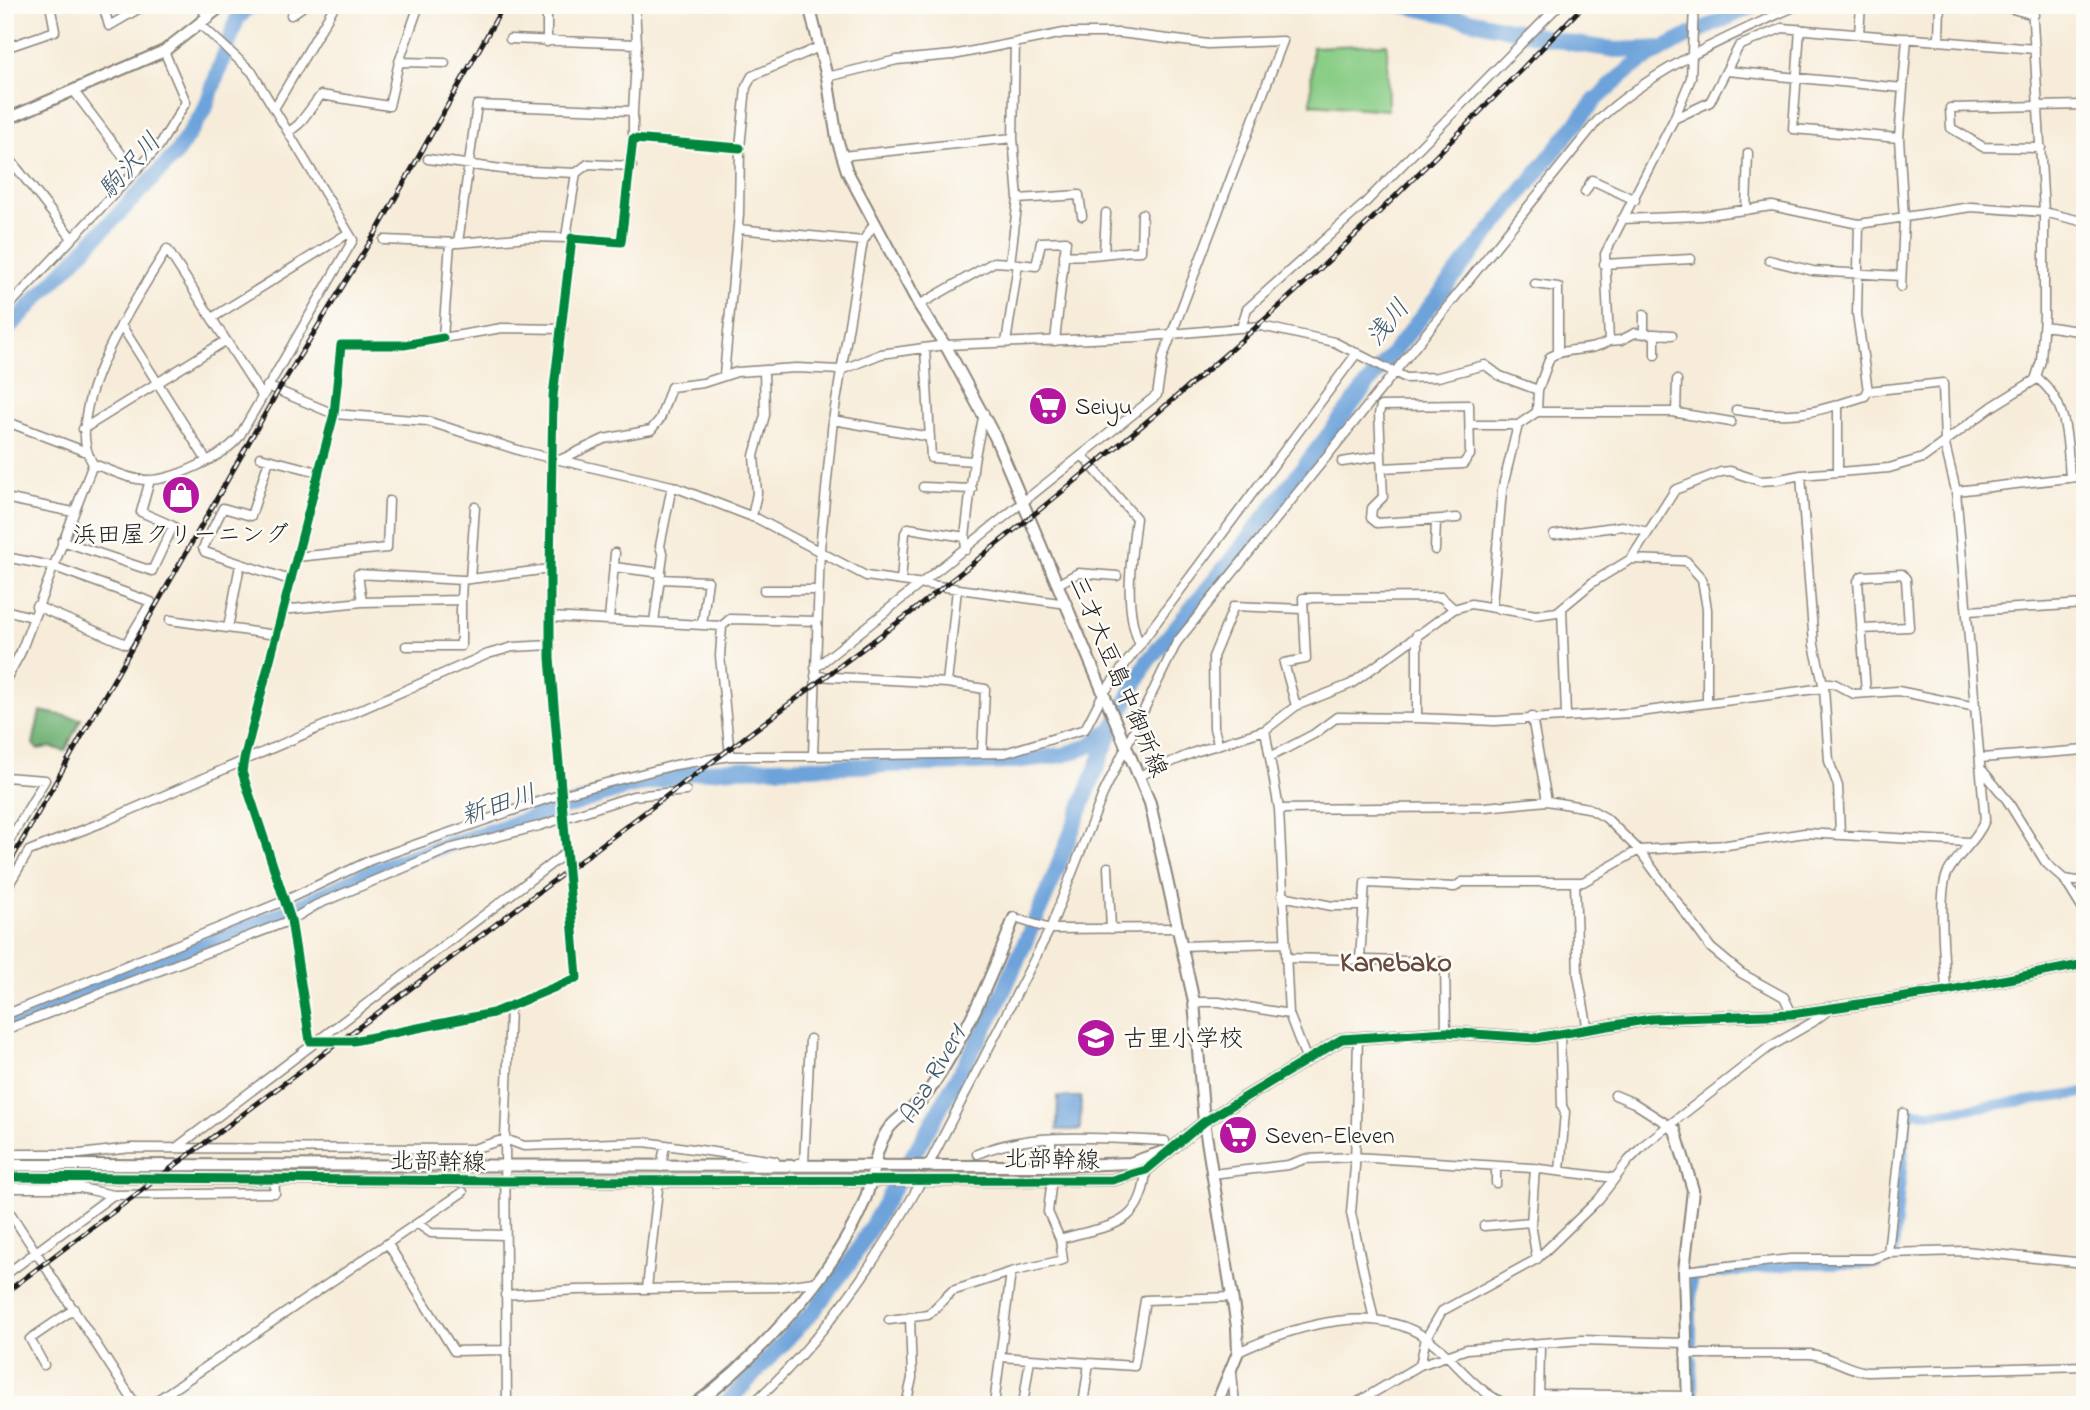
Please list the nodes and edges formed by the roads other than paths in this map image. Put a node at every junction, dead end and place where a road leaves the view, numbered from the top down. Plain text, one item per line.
1 (50, 5) edge
2 (103, 5) edge
3 (145, 5) edge
4 (199, 5) edge
5 (223, 5) edge
6 (305, 5) edge
7 (335, 5) edge
8 (419, 5) edge
9 (547, 5) edge
10 (635, 5) edge
11 (809, 5) edge
12 (1559, 5) edge
13 (1798, 5) edge
14 (1861, 5) edge
15 (1940, 5) edge
16 (1998, 5) edge
17 (2032, 5) edge
18 (1694, 9) edge
19 (291, 15) dead end
20 (2034, 15) junction
21 (205, 22) junction
22 (1800, 29) junction
23 (1859, 34) junction
24 (5, 36) edge
25 (1907, 38) junction
26 (510, 39) dead end
27 (1939, 40) junction
28 (547, 42) junction
29 (1015, 43) junction
30 (637, 44) junction
31 (7, 48) edge
32 (817, 48) junction
33 (2035, 49) junction
34 (164, 51) junction
35 (1693, 57) junction
36 (399, 62) junction
37 (445, 64) dead end
38 (1727, 71) junction
39 (827, 78) junction
40 (1796, 79) junction
41 (1903, 88) junction
42 (73, 90) junction
43 (2085, 105) edge
44 (275, 107) junction
45 (2040, 108) junction
46 (633, 111) junction
47 (5, 120) edge
48 (1674, 120) junction
49 (289, 132) junction
50 (1013, 138) junction
51 (1899, 138) junction
52 (633, 139) junction
53 (740, 148) junction
54 (2041, 148) junction
55 (5, 153) edge
56 (1748, 153) dead end
57 (842, 156) junction
58 (428, 159) dead end
59 (470, 164) junction
60 (632, 166) junction
61 (135, 172) junction
62 (576, 173) junction
63 (1585, 192) dead end
64 (1018, 199) junction
65 (1634, 200) junction
66 (1746, 210) junction
67 (2044, 212) junction
68 (1106, 213) dead end
69 (1142, 214) dead end
70 (1082, 216) dead end
71 (1904, 218) junction
72 (1622, 219) junction
73 (2085, 222) edge
74 (874, 224) junction
75 (1859, 224) junction
76 (738, 229) junction
77 (347, 234) junction
78 (72, 237) junction
79 (569, 238) junction
80 (384, 240) dead end
81 (863, 241) junction
82 (454, 243) junction
83 (1104, 253) junction
84 (1064, 255) junction
85 (1691, 259) dead end
86 (1769, 260) dead end
87 (1014, 264) junction
88 (1604, 264) junction
89 (1856, 274) junction
90 (1901, 276) junction
91 (1535, 284) dead end
92 (1901, 287) dead end
93 (919, 304) junction
94 (5, 310) edge
95 (1644, 314) dead end
96 (212, 318) junction
97 (121, 325) junction
98 (2043, 326) junction
99 (1241, 328) junction
100 (563, 329) junction
101 (2085, 332) edge
102 (1172, 334) junction
103 (1644, 334) junction
104 (1655, 334) junction
105 (1672, 335) dead end
106 (443, 338) junction
107 (225, 341) junction
108 (1055, 341) junction
109 (1609, 341) junction
110 (1006, 343) junction
111 (945, 345) junction
112 (925, 348) junction
113 (1558, 352) junction
114 (1359, 353) junction
115 (1655, 355) dead end
116 (841, 370) junction
117 (764, 371) junction
118 (1393, 373) junction
119 (724, 375) junction
120 (2036, 377) junction
121 (1677, 380) dead end
122 (157, 384) junction
123 (267, 386) junction
124 (1538, 390) junction
125 (1868, 391) junction
126 (262, 396) junction
127 (1839, 405) junction
128 (1735, 411) dead end
129 (1536, 412) junction
130 (984, 413) junction
131 (334, 414) junction
132 (1676, 414) junction
133 (833, 420) junction
134 (5, 421) edge
135 (1731, 422) dead end
136 (1471, 425) junction
137 (1518, 425) junction
138 (83, 429) junction
139 (929, 437) junction
140 (1945, 445) junction
141 (84, 451) junction
142 (1083, 456) junction
143 (1380, 456) junction
144 (550, 457) junction
145 (562, 459) junction
146 (207, 461) junction
147 (974, 461) junction
148 (1342, 462) dead end
149 (93, 464) junction
150 (1382, 468) junction
151 (318, 472) junction
152 (1838, 472) junction
153 (1801, 475) junction
154 (2085, 476) edge
155 (2070, 478) junction
156 (150, 480) junction
157 (672, 486) junction
158 (923, 487) dead end
159 (972, 489) junction
160 (1956, 491) junction
161 (5, 498) edge
162 (389, 501) dead end
163 (1025, 504) junction
164 (475, 507) dead end
165 (74, 512) junction
166 (752, 517) junction
167 (1457, 518) dead end
168 (1436, 520) junction
169 (1648, 532) junction
170 (1555, 535) dead end
171 (965, 537) junction
172 (62, 541) junction
173 (820, 549) junction
174 (966, 550) junction
175 (1435, 550) dead end
176 (615, 552) dead end
177 (5, 557) edge
178 (296, 557) junction
179 (1631, 559) junction
180 (240, 565) junction
181 (52, 566) junction
182 (614, 567) junction
183 (550, 569) junction
184 (660, 576) junction
185 (1117, 576) dead end
186 (290, 580) junction
187 (466, 580) junction
188 (901, 581) junction
189 (923, 583) junction
190 (1058, 584) junction
191 (957, 589) junction
192 (764, 590) dead end
193 (818, 590) junction
194 (461, 600) junction
195 (362, 602) junction
196 (1067, 604) junction
197 (2085, 604) edge
198 (36, 606) junction
199 (1492, 606) junction
200 (1454, 608) junction
201 (1302, 609) junction
202 (1562, 609) junction
203 (282, 610) junction
204 (5, 611) edge
205 (1968, 611) junction
206 (32, 617) junction
207 (550, 617) junction
208 (170, 620) dead end
209 (609, 620) junction
210 (817, 621) junction
211 (654, 622) junction
212 (702, 624) junction
213 (722, 626) junction
214 (228, 628) junction
215 (1861, 629) junction
216 (1417, 634) junction
217 (276, 635) junction
218 (551, 645) junction
219 (1140, 645) junction
220 (406, 646) dead end
221 (815, 672) junction
222 (5, 681) edge
223 (947, 683) junction
224 (1824, 685) junction
225 (1866, 693) junction
226 (1103, 694) junction
227 (1707, 701) junction
228 (1296, 706) junction
229 (1976, 707) junction
230 (1566, 715) junction
231 (1532, 717) junction
232 (1418, 719) junction
233 (1265, 730) junction
234 (1218, 744) junction
235 (1125, 746) junction
236 (2085, 750) edge
237 (982, 753) junction
238 (730, 756) junction
239 (813, 756) junction
240 (1270, 757) junction
241 (1981, 758) junction
242 (244, 759) junction
243 (1982, 771) junction
244 (1139, 776) junction
245 (5, 777) edge
246 (686, 791) dead end
247 (562, 798) junction
248 (1547, 801) junction
249 (1279, 809) junction
250 (564, 815) junction
251 (1840, 833) junction
252 (1968, 842) junction
253 (5, 848) edge
254 (1639, 850) junction
255 (567, 852) junction
256 (1108, 867) dead end
257 (2064, 879) junction
258 (1575, 882) junction
259 (2085, 882) edge
260 (5, 891) edge
261 (1282, 896) junction
262 (284, 903) junction
263 (1363, 906) junction
264 (2085, 913) edge
265 (290, 918) junction
266 (1018, 919) joint
267 (1047, 928) junction
268 (1178, 928) junction
269 (1111, 929) junction
270 (1284, 943) junction
271 (1181, 946) junction
272 (1286, 958) junction
273 (1360, 959) junction
274 (2085, 964) edge
275 (1946, 991) junction
276 (1194, 1002) junction
277 (1832, 1007) junction
278 (510, 1008) junction
279 (1289, 1014) junction
280 (1792, 1014) junction
281 (5, 1015) edge
282 (5, 1030) edge
283 (1588, 1030) junction
284 (1446, 1032) junction
285 (1560, 1035) junction
286 (1357, 1037) junction
287 (316, 1040) junction
288 (810, 1040) dead end
289 (1306, 1058) junction
290 (1615, 1095) dead end
291 (1903, 1113) dead end
292 (1204, 1122) junction
293 (1670, 1126) junction
294 (505, 1139) junction
295 (1051, 1140) junction
296 (1165, 1141) dead end
297 (1180, 1142) junction
298 (665, 1146) junction
299 (176, 1148) junction
300 (274, 1150) junction
301 (5, 1154) edge
302 (977, 1154) dead end
303 (1355, 1157) junction
304 (5, 1165) edge
305 (1496, 1166) junction
306 (661, 1167) junction
307 (878, 1167) junction
308 (506, 1168) junction
309 (1535, 1168) junction
310 (1146, 1170) junction
311 (1560, 1171) junction
312 (274, 1172) junction
313 (922, 1172) junction
314 (1052, 1172) junction
315 (1212, 1174) junction
316 (5, 1177) edge
317 (1615, 1178) junction
318 (659, 1180) junction
319 (870, 1180) junction
320 (505, 1181) junction
321 (1496, 1183) dead end
322 (5, 1188) edge
323 (463, 1192) dead end
324 (113, 1195) junction
325 (5, 1205) edge
326 (1531, 1222) junction
327 (418, 1224) junction
328 (1485, 1226) dead end
329 (505, 1235) junction
330 (1060, 1239) junction
331 (388, 1244) junction
332 (37, 1251) junction
333 (1888, 1253) junction
334 (1537, 1259) junction
335 (2085, 1263) edge
336 (1684, 1271) junction
337 (1012, 1272) junction
338 (5, 1275) edge
339 (814, 1282) junction
340 (647, 1288) junction
341 (505, 1295) junction
342 (1232, 1297) junction
343 (74, 1310) junction
344 (910, 1317) junction
345 (889, 1320) dead end
346 (1374, 1320) junction
347 (1426, 1338) junction
348 (1541, 1344) junction
349 (1686, 1348) junction
350 (505, 1350) junction
351 (1238, 1352) junction
352 (1446, 1354) junction
353 (1001, 1357) junction
354 (1030, 1359) junction
355 (1089, 1363) junction
356 (44, 1365) dead end
357 (1420, 1365) junction
358 (2085, 1366) edge
359 (1232, 1372) junction
360 (1539, 1394) junction
361 (1687, 1401) edge
362 (136, 1405) edge
363 (150, 1405) edge
364 (507, 1405) edge
365 (694, 1405) edge
366 (751, 1405) edge
367 (906, 1405) edge
368 (994, 1405) edge
369 (1023, 1405) edge
370 (1083, 1405) edge
371 (1216, 1405) edge
372 (1235, 1405) edge
373 (1353, 1405) edge
374 (1509, 1405) edge
375 (1539, 1405) edge

1 - 31 street
2 - 3 street
4 - 21 street
5 - 21 street
6 - 19 street
7 - 44 street
8 - 36 street
9 - 28 street
10 - 30 street
11 - 32 street, 三才大豆島中御所線
12 - 99 street
13 - 35 street
14 - 23 street
15 - 27 street
16 - 20 street
17 - 20 street
18 - 35 street
20 - 33 street
21 - 34 street
21 - 44 street
22 - 23 street
22 - 38 street
22 - 40 street
23 - 25 street
24 - 31 street
25 - 27 street
25 - 41 street
26 - 28 street
27 - 33 street
28 - 30 street
29 - 39 street
29 - 50 street
29 - 102 street
30 - 46 street
32 - 39 street, 三才大豆島中御所線
32 - 53 street
33 - 45 street
34 - 42 street
34 - 61 street
35 - 48 street
35 - 118 street
36 - 37 street
36 - 49 street
38 - 40 street
38 - 48 street
39 - 57 street, 三才大豆島中御所線
40 - 41 street
40 - 51 street
41 - 51 street
42 - 47 street
42 - 61 street
43 - 45 street
44 - 49 street
45 - 54 street
45 - 54 street
46 - 52 street
46 - 59 street
48 - 65 street
49 - 77 street
50 - 57 street
50 - 64 street
51 - 71 street
52 - 53 street
52 - 60 street
53 - 76 street
54 - 67 street
55 - 78 street
56 - 66 street
57 - 74 street, 三才大豆島中御所線
58 - 59 street
59 - 62 street
59 - 82 street
60 - 62 street
60 - 79 street
61 - 78 street
62 - 79 street
63 - 65 street
64 - 70 street
64 - 87 street
65 - 72 street
66 - 72 street
66 - 75 street
67 - 71 street
67 - 73 street
67 - 98 street
68 - 83 street
69 - 83 street
71 - 75 street
71 - 90 street
72 - 88 street
74 - 81 street
74 - 93 street, 三才大豆島中御所線
75 - 89 street
76 - 81 street
76 - 119 street
77 - 96 street
77 - 123 street
78 - 94 street
79 - 82 street
79 - 100 street
80 - 82 street
81 - 116 street
82 - 106 street
83 - 84 street
84 - 87 street
84 - 108 street
85 - 88 street
86 - 89 street
87 - 93 street
87 - 110 street
88 - 109 street
89 - 90 street
89 - 125 street
90 - 92 street
91 - 113 street
93 - 111 street, 三才大豆島中御所線
95 - 103 street
96 - 97 street
96 - 107 street
97 - 122 street
97 - 138 street
98 - 101 street
98 - 120 street
99 - 102 street
99 - 114 street
100 - 106 street
100 - 144 street
102 - 108 street
102 - 142 street
103 - 104 street
103 - 109 street
104 - 105 street
104 - 115 street
106 - 131 street
107 - 122 street
107 - 126 street
108 - 110 street
109 - 113 street
110 - 111 street
111 - 112 street
111 - 130 street, 三才大豆島中御所線
112 - 116 street
112 - 139 street
113 - 124 street
114 - 118 street
114 - 219 street
116 - 117 street
116 - 133 street
117 - 119 street
117 - 166 street
118 - 124 street
118 - 235 street
119 - 145 street
120 - 140 street
120 - 155 street
121 - 132 street
122 - 138 street
122 - 146 street
123 - 126 street
123 - 131 street
124 - 129 street
125 - 127 street
125 - 140 street
126 - 146 street
127 - 128 street
127 - 152 street
129 - 132 street
129 - 137 street
130 - 147 street
130 - 163 street, 三才大豆島中御所線
131 - 144 street
131 - 151 street
132 - 135 street
133 - 139 street
133 - 173 street
134 - 141 street
136 - 137 street
136 - 143 street
136 - 150 street
137 - 199 street
138 - 141 street
139 - 147 street
140 - 152 street
140 - 160 street
141 - 149 street
142 - 163 street
142 - 219 street
143 - 148 street
143 - 150 street
144 - 145 street
144 - 183 street
145 - 157 street
146 - 156 street
147 - 159 street
149 - 156 street
149 - 165 street
150 - 168 street
151 - 178 street
151 - 180 street
152 - 153 street
153 - 169 street
153 - 224 street
154 - 155 street
155 - 160 street
156 - 172 street
157 - 166 street
157 - 184 street
158 - 159 street
159 - 171 street
160 - 205 street
161 - 165 street
162 - 178 street
163 - 174 street
163 - 190 street, 三才大豆島中御所線
164 - 187 street
165 - 172 street
166 - 173 street
167 - 168 street
168 - 175 street
169 - 170 street
169 - 179 street
171 - 174 street
171 - 188 street
172 - 181 street
173 - 188 street
173 - 193 street
174 - 189 street
176 - 182 street
177 - 181 street
178 - 186 street
179 - 202 street
179 - 227 street
180 - 186 street
180 - 214 street
181 - 198 street
181 - 198 street
182 - 184 street
182 - 209 street
183 - 187 street
183 - 207 street
184 - 211 street
184 - 212 street
185 - 190 street
186 - 203 street
187 - 194 street
187 - 195 street
188 - 189 street
189 - 191 street
189 - 221 street
190 - 196 street, 三才大豆島中御所線
191 - 196 street
191 - 223 street
192 - 193 street
193 - 210 street
194 - 195 street
194 - 220 street
195 - 203 street
196 - 226 street, 三才大豆島中御所線
197 - 205 street
198 - 206 street
199 - 200 street
199 - 202 street
200 - 201 street
200 - 216 street
201 - 228 street
201 - 234 street
202 - 230 street
203 - 217 street
204 - 206 street
205 - 229 street
206 - 222 street
207 - 209 street
207 - 218 street
208 - 214 street
209 - 211 street
210 - 213 street
210 - 221 street
211 - 212 street
212 - 213 street
213 - 238 street
214 - 217 street
215 - 215 street
215 - 225 street
216 - 228 street
216 - 232 street
217 - 242 street
218 - 242 street
218 - 247 street
219 - 226 street
221 - 223 street
221 - 239 street
223 - 237 street
224 - 225 street
224 - 227 street
224 - 251 street
225 - 229 street
226 - 235 street, 三才大豆島中御所線
226 - 237 street
227 - 230 street
228 - 233 street
229 - 241 street
230 - 231 street
231 - 232 street
231 - 248 street
232 - 240 street
233 - 234 street
233 - 240 street
234 - 244 street
235 - 244 street, 三才大豆島中御所線
235 - 267 street
236 - 241 street
237 - 239 street
238 - 239 street
238 - 247 street
240 - 249 street
241 - 243 street
242 - 260 street
242 - 262 street
243 - 252 street
243 - 257 street
244 - 268 street, 三才大豆島中御所線
245 - 253 street
246 - 250 street
247 - 250 street
247 - 262 street
248 - 249 street
248 - 254 street
249 - 261 street
250 - 255 street
250 - 265 street
251 - 252 street
251 - 254 street
252 - 275 street
254 - 258 street
254 - 280 street
255 - 278 street
255 - 287 street
256 - 269 street
257 - 259 street
257 - 264 street
258 - 263 street
258 - 283 street
261 - 263 street
261 - 270 street
262 - 265 street
262 - 281 street
263 - 273 street
265 - 282 street
265 - 287 street
266 - 267 street
266 - 307 street
267 - 269 street
267 - 313 street
268 - 269 street
268 - 271 street, 三才大豆島中御所線
270 - 271 street
270 - 272 street
271 - 276 street, 三才大豆島中御所線
272 - 273 street
272 - 279 street
273 - 284 street
274 - 275 street
275 - 277 street
276 - 279 street
276 - 292 street, 三才大豆島中御所線
277 - 280 street
277 - 293 street
278 - 287 street
278 - 294 street
279 - 289 street
280 - 283 street
283 - 285 street
284 - 285 street
284 - 286 street
285 - 311 street
286 - 289 street
286 - 303 street
287 - 299 street
288 - 298 street
289 - 292 street
290 - 293 street
291 - 333 street
292 - 297 street
292 - 315 street, 三才大豆島中御所線
293 - 317 street
293 - 336 street
294 - 298 street
294 - 300 street
294 - 308 street
295 - 296 street
295 - 302 street
295 - 314 street
297 - 310 street, 北部幹線
297 - 314 street, 北部幹線
298 - 306 street
299 - 300 street
299 - 301 street
300 - 312 street
303 - 305 street
303 - 315 street
303 - 346 street
304 - 312 street, 北部幹線
305 - 309 street
305 - 321 street
306 - 307 street, 北部幹線
306 - 308 street, 北部幹線
307 - 313 street, 北部幹線
307 - 319 street
308 - 312 street, 北部幹線
308 - 320 street
309 - 311 street
309 - 326 street
310 - 314 street, 北部幹線
310 - 330 street
311 - 317 street
312 - 316 street, 北部幹線
312 - 320 street, 北部幹線
312 - 324 street
313 - 314 street, 北部幹線
313 - 319 street, 北部幹線
313 - 366 street
314 - 330 street
315 - 342 street, 三才大豆島中御所線
317 - 334 street
318 - 319 street, 北部幹線
318 - 320 street, 北部幹線
318 - 340 street
319 - 339 street
320 - 329 street
322 - 324 street
323 - 327 street
324 - 332 street
325 - 332 street
326 - 328 street
326 - 334 street
327 - 329 street
327 - 331 street
329 - 341 street
330 - 337 street
331 - 350 street
331 - 363 street
332 - 338 street
332 - 343 street
333 - 335 street
333 - 336 street
334 - 347 street
336 - 349 street
337 - 344 street
337 - 353 street
339 - 340 street
339 - 365 street
340 - 341 street
341 - 350 street
342 - 351 street, 三才大豆島中御所線
342 - 355 street
343 - 356 street
343 - 362 street
344 - 345 street
344 - 367 street
346 - 347 street
346 - 351 street
347 - 352 street
347 - 357 street
348 - 349 street
348 - 352 street
348 - 360 street
349 - 358 street
349 - 361 street
350 - 364 street
351 - 359 street, 三才大豆島中御所線
352 - 357 street
352 - 374 street
353 - 354 street
353 - 368 street
354 - 355 street
354 - 369 street
355 - 370 street
357 - 373 street
359 - 371 street, 三才大豆島中御所線
359 - 372 street
360 - 361 street
360 - 375 street

